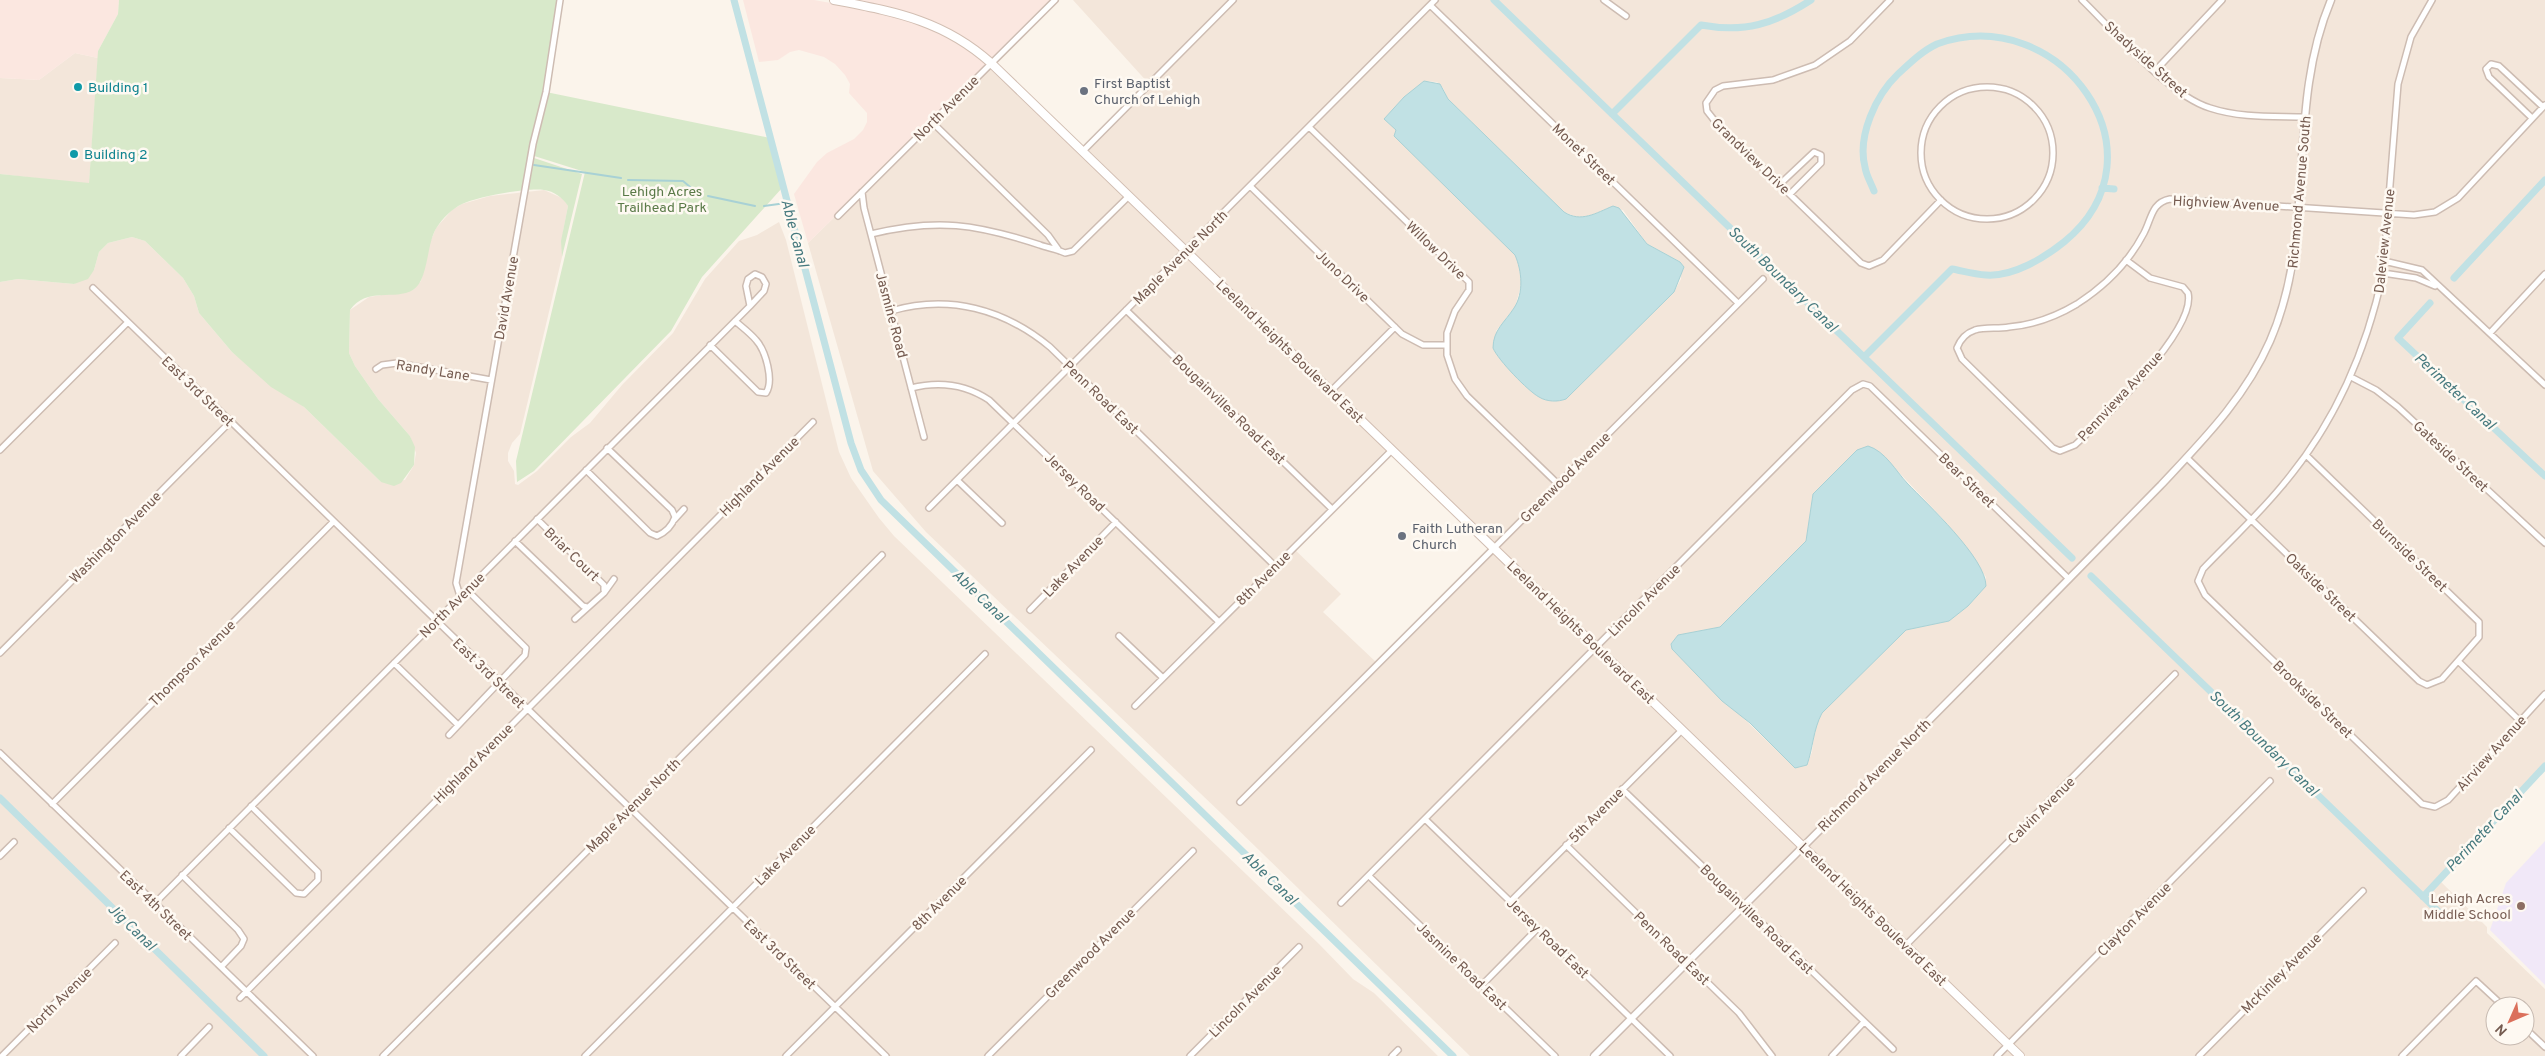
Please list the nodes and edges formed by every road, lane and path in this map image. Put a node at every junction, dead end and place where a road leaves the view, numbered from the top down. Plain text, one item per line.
1 (560, 0) edge
2 (834, 0) edge
3 (1055, 0) edge
4 (1233, 0) edge
5 (1435, 0) edge
6 (1604, 0) edge
7 (1890, 0) edge
8 (2082, 0) edge
9 (2222, 0) edge
10 (2331, 0) edge
11 (2432, 0) edge
12 (843, 1) edge
13 (1430, 5) junction
14 (1626, 16) dead end
15 (992, 63) junction
16 (2155, 71) junction
17 (2544, 106) edge
18 (2305, 117) junction
19 (2532, 118) junction
20 (932, 122) junction
21 (1309, 127) junction
22 (1083, 151) junction
23 (1780, 184) junction
24 (1250, 186) junction
25 (862, 192) junction
26 (1790, 194) junction
27 (1129, 196) junction
28 (1942, 200) junction
29 (2300, 207) junction
30 (2388, 213) junction
31 (838, 216) dead end
32 (871, 234) junction
33 (1059, 250) junction
34 (1186, 251) junction
35 (2126, 260) junction
36 (2384, 261) junction
37 (2383, 273) junction
38 (2545, 274) edge
39 (1762, 278) dead end
40 (93, 288) dead end
41 (2441, 288) junction
42 (1738, 303) junction
43 (750, 306) junction
44 (1126, 310) junction
45 (891, 311) junction
46 (735, 321) junction
47 (128, 322) junction
48 (1395, 327) junction
49 (2490, 333) junction
50 (710, 345) junction
51 (1446, 345) junction
52 (1957, 348) joint
53 (1070, 366) junction
54 (376, 369) dead end
55 (2351, 377) junction
56 (491, 380) junction
57 (1863, 384) joint
58 (2545, 385) edge
59 (911, 388) junction
60 (1331, 391) junction
61 (230, 422) junction
62 (813, 422) dead end
63 (1013, 423) junction
64 (924, 437) dead end
65 (608, 448) junction
66 (0, 450) edge
67 (1392, 450) junction
68 (2306, 455) junction
69 (2187, 458) junction
70 (586, 470) junction
71 (957, 480) junction
72 (1558, 484) junction
73 (929, 508) dead end
74 (1332, 508) junction
75 (684, 510) dead end
76 (537, 519) junction
77 (2250, 519) junction
78 (674, 521) junction
79 (333, 522) junction
80 (1116, 522) junction
81 (1002, 523) dead end
82 (515, 541) junction
83 (2545, 543) edge
84 (1494, 549) junction
85 (882, 555) dead end
86 (1275, 566) junction
87 (614, 579) dead end
88 (2069, 579) junction
89 (2198, 581) joint
90 (467, 590) junction
91 (604, 590) junction
92 (460, 596) junction
93 (587, 606) junction
94 (1030, 610) dead end
95 (575, 619) dead end
96 (436, 621) junction
97 (1219, 622) junction
98 (1119, 636) dead end
99 (1597, 648) junction
100 (0, 652) edge
101 (986, 654) dead end
102 (2458, 661) junction
103 (394, 663) junction
104 (2175, 674) dead end
105 (1163, 678) junction
106 (500, 683) junction
107 (2545, 694) edge
108 (1135, 706) dead end
109 (527, 709) junction
110 (2520, 721) junction
111 (458, 725) junction
112 (1682, 730) junction
113 (449, 735) dead end
114 (1091, 750) dead end
115 (0, 753) edge
116 (2270, 782) dead end
117 (1622, 789) junction
118 (1240, 802) dead end
119 (52, 804) junction
120 (251, 806) junction
121 (2435, 807) joint
122 (630, 809) junction
123 (1426, 820) junction
124 (229, 828) junction
125 (14, 842) dead end
126 (1566, 845) junction
127 (1803, 846) junction
128 (1193, 851) dead end
129 (0, 856) edge
130 (182, 875) junction
131 (1369, 876) junction
132 (2363, 891) dead end
133 (1510, 902) junction
134 (154, 903) junction
135 (1341, 903) dead end
136 (1743, 906) junction
137 (732, 908) junction
138 (1538, 928) junction
139 (115, 943) dead end
140 (1906, 946) junction
141 (1299, 947) dead end
142 (1687, 962) junction
143 (221, 967) junction
144 (1482, 985) junction
145 (246, 992) junction
146 (2492, 996) edge
147 (240, 998) dead end
148 (835, 1007) junction
149 (1631, 1018) junction
150 (1864, 1022) junction
151 (209, 1027) dead end
152 (2535, 1038) edge
153 (2008, 1045) junction
154 (2545, 1047) edge
155 (1893, 1049) dead end
156 (1398, 1050) dead end
157 (2, 1056) edge
158 (181, 1056) edge
159 (313, 1056) edge
160 (383, 1056) edge
161 (585, 1056) edge
162 (786, 1056) edge
163 (886, 1056) edge
164 (988, 1056) edge
165 (1190, 1056) edge
166 (1392, 1056) edge
167 (1555, 1056) edge
168 (1594, 1056) edge
169 (1670, 1056) edge
170 (1772, 1056) edge
171 (1832, 1056) edge
172 (1998, 1056) edge
173 (2020, 1056) edge
174 (2199, 1056) edge
175 (2402, 1056) edge

1 - 56 street, David Avenue
2 - 12 main road, Leeland Heights Boulevard East
3 - 15 street, North Avenue
4 - 22 street
5 - 13 street, Maple Avenue North
6 - 14 street
7 - 23 street, Grandview Drive
8 - 16 street, Shadyside Street
9 - 16 street
10 - 18 street, Richmond Avenue South
11 - 30 street, Daleview Avenue
12 - 15 main road, Leeland Heights Boulevard East
13 - 21 street, Maple Avenue North
13 - 42 street, Monet Street
15 - 20 street, North Avenue
15 - 22 main road, Leeland Heights Boulevard East
16 - 18 street, Shadyside Street
17 - 19 street, Highview Avenue
17 - 19 street
18 - 29 street, Richmond Avenue South
19 - 30 street, Highview Avenue
20 - 25 street, North Avenue
20 - 33 street
21 - 24 street, Maple Avenue North
21 - 51 street, Willow Drive
22 - 27 main road, Leeland Heights Boulevard East
23 - 26 street, Grandview Drive
23 - 26 street
24 - 34 street, Maple Avenue North
24 - 48 street, Juno Drive
25 - 31 street, North Avenue
25 - 32 street, Jasmine Road
26 - 28 street, Grandview Drive
27 - 33 street
27 - 34 main road, Leeland Heights Boulevard East
28 - 28 street
29 - 30 street, Highview Avenue
29 - 35 street, Highview Avenue
29 - 69 street, Richmond Avenue South
30 - 36 street, Daleview Avenue
32 - 33 street
32 - 45 street, Jasmine Road
34 - 44 street, Maple Avenue North
34 - 60 main road, Leeland Heights Boulevard East
35 - 52 street, Highview Avenue
35 - 52 street, Pennviewa Avenue
36 - 37 street, Daleview Avenue
36 - 41 street
37 - 41 street
37 - 55 street, Daleview Avenue
38 - 49 street
39 - 42 street, Greenwood Avenue
40 - 47 street, East 3rd Street
41 - 49 street
42 - 72 street, Greenwood Avenue
43 - 43 street, North Avenue
43 - 46 street, North Avenue
44 - 53 street, Maple Avenue North
44 - 74 street, Bougainvillea Road East
45 - 53 street, Penn Road East
45 - 59 street, Jasmine Road
46 - 50 street, North Avenue
46 - 50 street
47 - 61 street, East 3rd Street
47 - 66 street
48 - 51 street, Juno Drive
48 - 60 street
49 - 58 street
50 - 65 street, North Avenue
51 - 72 street, Willow Drive
53 - 63 street, Maple Avenue North
53 - 86 street, Penn Road East
54 - 56 street, Randy Lane
55 - 68 street, Daleview Avenue
55 - 83 street, Gateside Street
56 - 92 street, David Avenue
57 - 88 street, Bear Street
57 - 99 street, Lincoln Avenue
59 - 63 street, Jersey Road
59 - 64 street, Jasmine Road
60 - 67 main road, Leeland Heights Boulevard East
61 - 79 street, East 3rd Street
61 - 100 street, Washington Avenue
62 - 109 street, Highland Avenue
63 - 71 street, Maple Avenue North
63 - 80 street, Jersey Road
65 - 70 street, North Avenue
65 - 78 street
67 - 74 street, 8th Avenue
67 - 84 main road, Leeland Heights Boulevard East
68 - 77 street, Daleview Avenue
68 - 102 street, Burnside Street
69 - 77 street, Oakside Street
69 - 88 street, Richmond Avenue South
70 - 76 street, North Avenue
70 - 78 street
71 - 73 street, Maple Avenue North
71 - 81 street
72 - 84 street, Greenwood Avenue
74 - 86 street, 8th Avenue
75 - 78 street
76 - 82 street, North Avenue
76 - 91 street, Briar Court
77 - 89 street, Daleview Avenue
77 - 102 street, Oakside Street
79 - 96 street, East 3rd Street
79 - 119 street, Thompson Avenue
80 - 94 street, Lake Avenue
80 - 97 street, Jersey Road
82 - 90 street, North Avenue
82 - 93 street
84 - 99 main road, Leeland Heights Boulevard East
84 - 118 street, Greenwood Avenue
85 - 122 street, Maple Avenue North
86 - 97 street, 8th Avenue
87 - 91 street, Briar Court
88 - 127 street, Richmond Avenue North
89 - 121 street, Brookside Street
90 - 92 street, North Avenue
90 - 106 street
91 - 93 street, Briar Court
92 - 96 street, North Avenue
93 - 95 street, Briar Court
96 - 103 street, North Avenue
96 - 106 street, East 3rd Street
97 - 105 street, 8th Avenue
98 - 105 street
99 - 112 main road, Leeland Heights Boulevard East
99 - 123 street, Lincoln Avenue
101 - 137 street, Lake Avenue
102 - 110 street
103 - 111 street
103 - 120 street, North Avenue
104 - 140 street, Calvin Avenue
105 - 108 street, 8th Avenue
106 - 109 street, East 3rd Street
106 - 111 street
107 - 110 street, Airview Avenue
109 - 122 street, East 3rd Street
109 - 145 street, Highland Avenue
110 - 121 street, Airview Avenue
111 - 113 street
112 - 117 street, 5th Avenue
112 - 127 main road, Leeland Heights Boulevard East
114 - 148 street, 8th Avenue
115 - 119 street, East 4th Street
116 - 153 street, Clayton Avenue
117 - 126 street, 5th Avenue
117 - 136 street, Bougainvillea Road East
119 - 134 street, East 4th Street
120 - 124 street, North Avenue
120 - 124 street
122 - 137 street, East 3rd Street
122 - 160 street, Maple Avenue North
123 - 131 street, Lincoln Avenue
123 - 133 street, Jersey Road East
124 - 130 street, North Avenue
125 - 129 street
126 - 133 street, 5th Avenue
126 - 142 street, Penn Road East
127 - 136 street, Richmond Avenue North
127 - 140 main road, Leeland Heights Boulevard East
128 - 164 street, Greenwood Avenue
130 - 134 street, North Avenue
130 - 143 street
131 - 135 street, Lincoln Avenue
131 - 144 street, Jasmine Road East
132 - 174 street, McKinley Avenue
133 - 138 street, Jersey Road East
134 - 143 street, East 4th Street
136 - 142 street, Richmond Avenue North
136 - 150 street, Bougainvillea Road East
137 - 148 street, East 3rd Street
137 - 161 street, Lake Avenue
138 - 144 street
138 - 149 street, Jersey Road East
139 - 157 street, North Avenue
140 - 153 main road, Leeland Heights Boulevard East
141 - 165 street, Lincoln Avenue
142 - 149 street, Richmond Avenue North
142 - 170 street, Penn Road East
143 - 145 street, East 4th Street
144 - 167 street, Jasmine Road East
145 - 147 street, Highland Avenue
145 - 159 street, East 4th Street
146 - 175 street
148 - 162 street, 8th Avenue
148 - 163 street, East 3rd Street
149 - 168 street, Richmond Avenue North
149 - 169 street, Jersey Road East
150 - 155 street, Bougainvillea Road East
150 - 171 street
151 - 158 street
152 - 154 street
153 - 172 street, Clayton Avenue
153 - 173 main road, Leeland Heights Boulevard East
156 - 166 street

